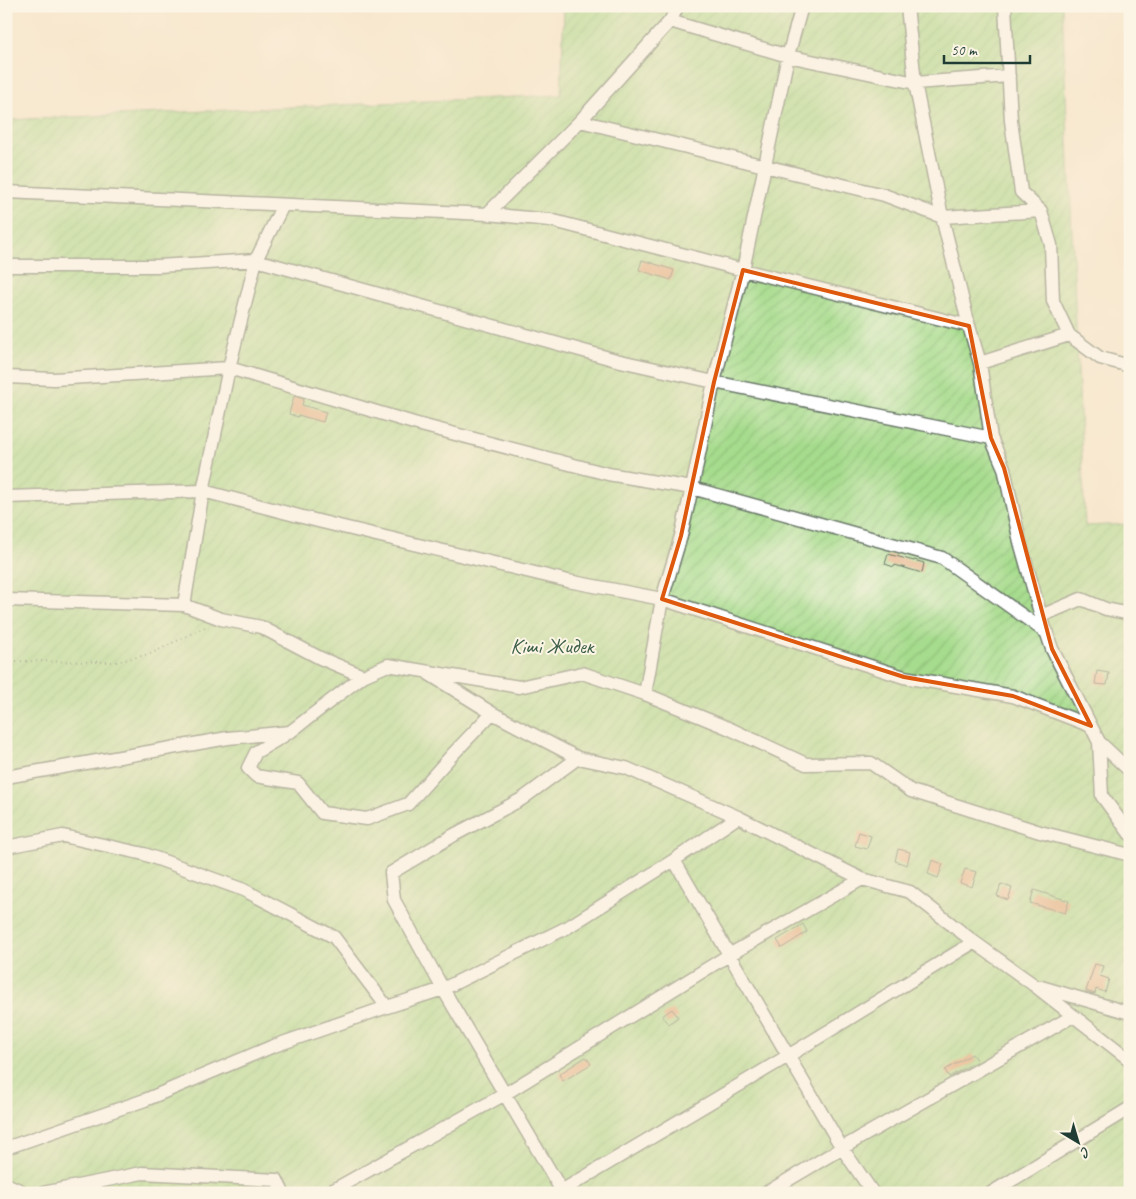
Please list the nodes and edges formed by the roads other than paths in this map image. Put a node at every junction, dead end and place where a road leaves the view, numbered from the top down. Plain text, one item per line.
1 (678, 6) edge
2 (802, 6) edge
3 (907, 6) edge
4 (1005, 6) edge
5 (670, 21) junction
6 (788, 56) junction
7 (1009, 76) junction
8 (915, 83) junction
9 (580, 121) junction
10 (765, 166) junction
11 (6, 192) edge
12 (283, 205) junction
13 (1042, 211) junction
14 (487, 214) junction
15 (942, 216) junction
16 (256, 260) junction
17 (6, 266) edge
18 (743, 270) junction
19 (969, 326) junction
20 (1069, 335) junction
21 (980, 363) junction
22 (1130, 366) edge
23 (229, 368) junction
24 (6, 377) edge
25 (714, 382) junction
26 (991, 438) junction
27 (692, 488) junction
28 (203, 491) junction
29 (6, 497) edge
30 (662, 599) junction
31 (6, 600) edge
32 (184, 605) junction
33 (1130, 614) edge
34 (1041, 616) junction
35 (1047, 633) junction
36 (424, 670) junction
37 (363, 676) junction
38 (646, 694) junction
39 (492, 713) junction
40 (1091, 726) junction
41 (290, 732) junction
42 (1099, 742) junction
43 (578, 758) junction
44 (1130, 771) edge
45 (6, 778) edge
46 (738, 817) junction
47 (1130, 834) edge
48 (6, 847) edge
49 (1130, 855) edge
50 (674, 860) junction
51 (862, 879) junction
52 (974, 942) junction
53 (730, 955) junction
54 (1034, 984) junction
55 (443, 989) junction
56 (387, 1007) junction
57 (1130, 1013) edge
58 (1073, 1016) junction
59 (788, 1056) junction
60 (1130, 1060) edge
61 (505, 1094) junction
62 (1130, 1108) edge
63 (6, 1148) edge
64 (842, 1148) junction
65 (6, 1184) edge
66 (561, 1192) edge
67 (26, 1193) edge
68 (43, 1193) edge
69 (283, 1193) edge
70 (328, 1193) edge
71 (766, 1193) edge
72 (873, 1193) edge
73 (991, 1193) edge

1 - 5 street
2 - 6 street
3 - 8 street
4 - 7 street
5 - 6 street
5 - 9 street
6 - 8 street
6 - 10 street
7 - 8 street
7 - 13 street
8 - 15 street
9 - 10 street
9 - 14 street
10 - 15 street
10 - 18 street
11 - 12 street
12 - 14 street
12 - 16 street
13 - 15 street
13 - 20 street
14 - 18 street
15 - 19 street
16 - 17 street
16 - 23 street
16 - 25 street
18 - 19 street
18 - 25 street
19 - 21 street
20 - 21 street
20 - 22 street
21 - 26 street
23 - 24 street
23 - 27 street
23 - 28 street
25 - 26 street
25 - 27 street
26 - 34 street
27 - 30 street
27 - 35 street
28 - 29 street
28 - 30 street
28 - 32 street
30 - 38 street
30 - 40 street
31 - 32 street
32 - 37 street
33 - 34 street
34 - 35 street
35 - 40 street
36 - 37 street
36 - 38 street
36 - 39 street
37 - 41 street
38 - 49 street
39 - 41 street
39 - 43 street
40 - 42 street
41 - 45 street
42 - 44 street
42 - 47 street
43 - 46 street
43 - 55 street
46 - 50 street
46 - 51 street
48 - 56 street
50 - 53 street
50 - 55 street
51 - 52 street
51 - 53 street
52 - 54 street
52 - 59 street
53 - 59 street
53 - 61 street
54 - 57 street
54 - 58 street
55 - 56 street
55 - 61 street
56 - 63 street
58 - 60 street
58 - 64 street
59 - 64 street
59 - 66 street
61 - 66 street
61 - 70 street
62 - 73 street
64 - 71 street
64 - 72 street
65 - 67 street
68 - 69 street

